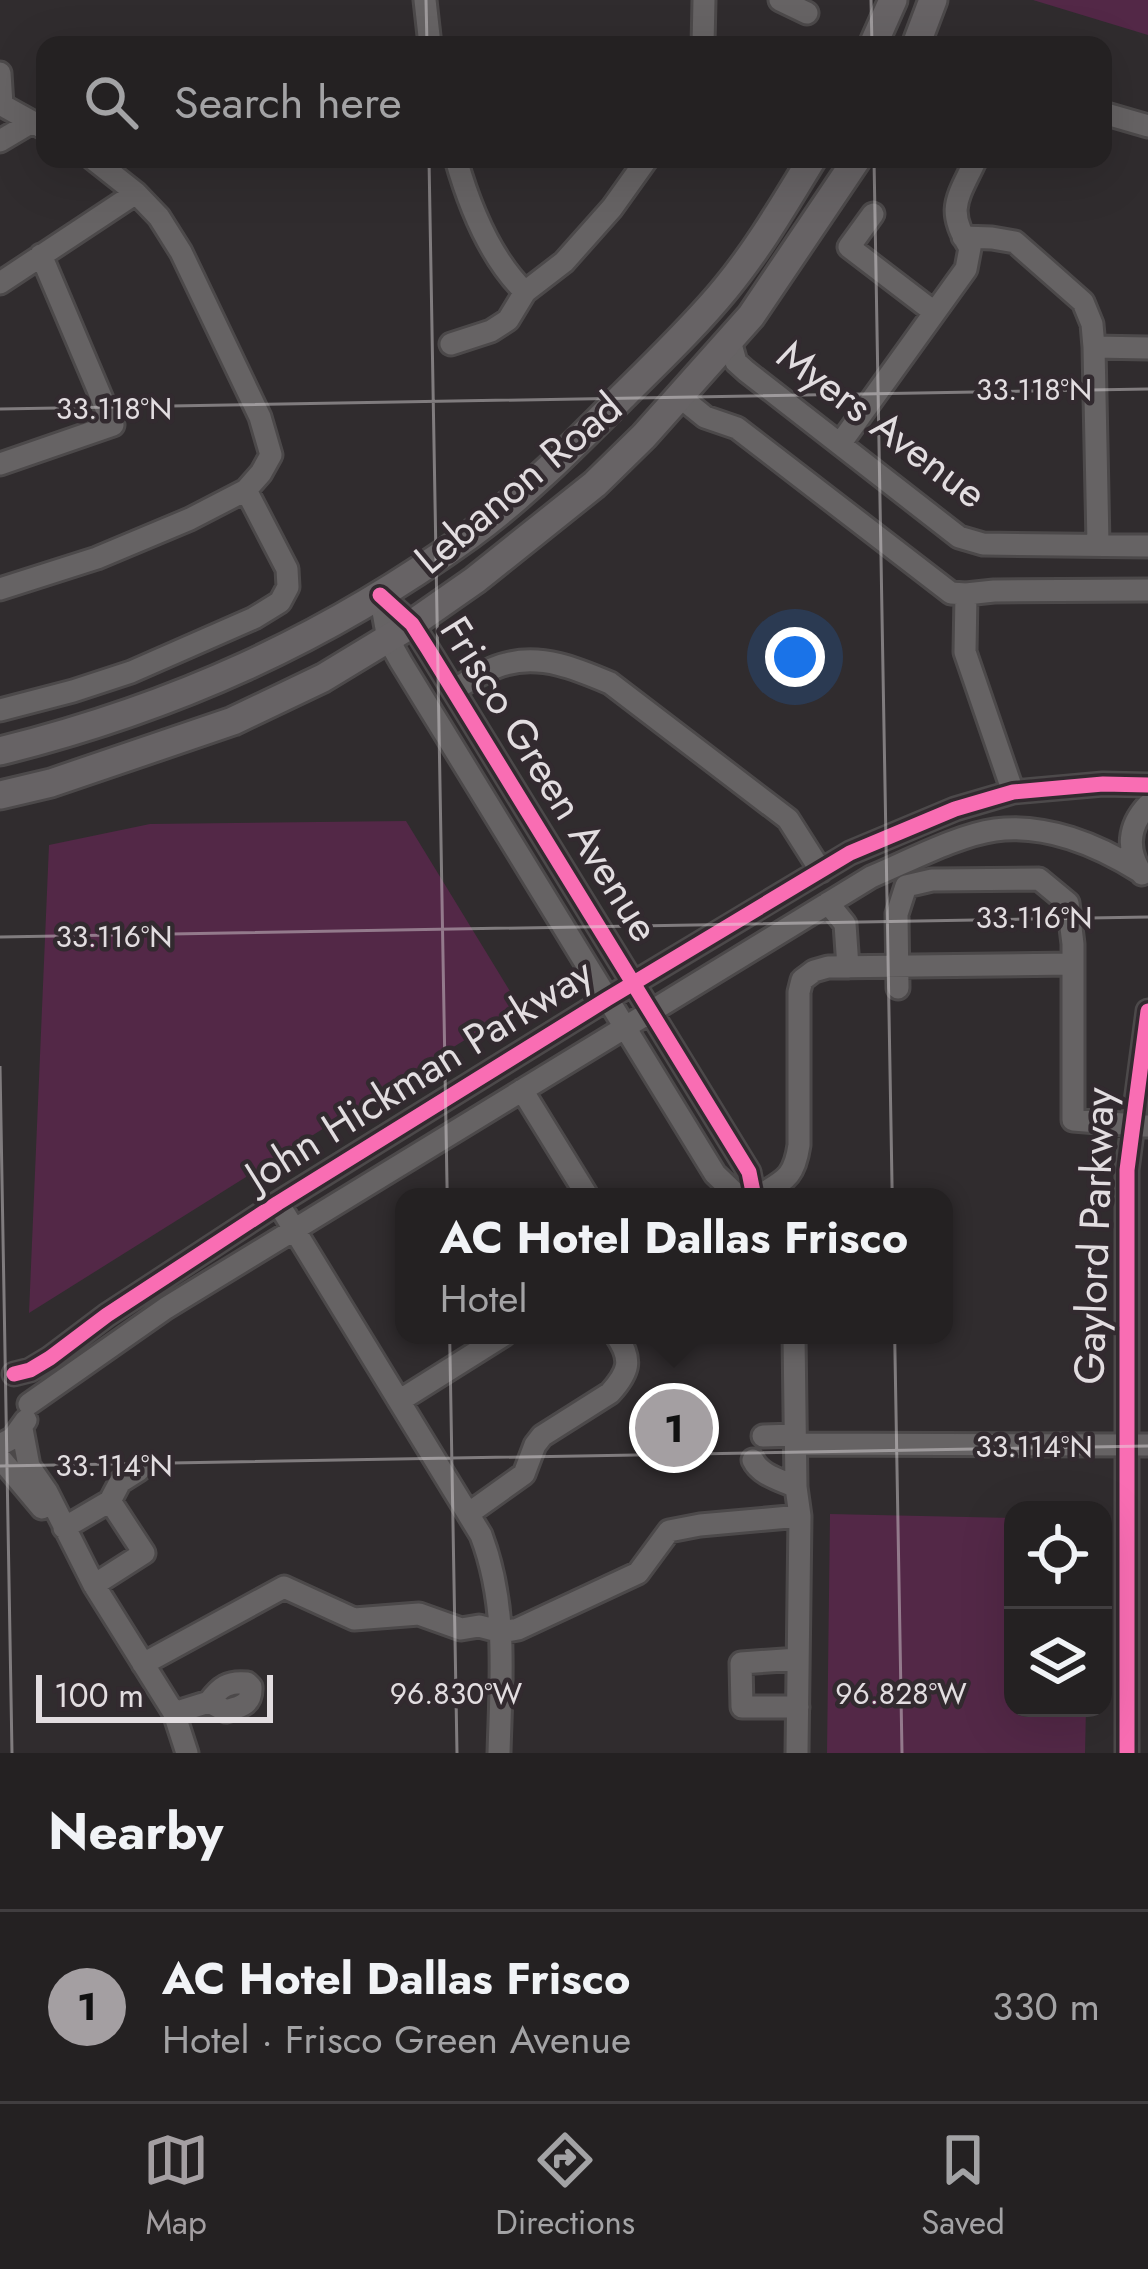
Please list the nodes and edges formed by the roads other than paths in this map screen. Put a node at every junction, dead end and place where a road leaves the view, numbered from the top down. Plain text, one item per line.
1 (424, 0) edge
2 (704, 0) edge
3 (780, 0) edge
4 (893, 0) edge
5 (933, 0) edge
6 (807, 13) dead end
7 (429, 36) edge
8 (703, 36) edge
9 (877, 36) edge
10 (919, 36) edge
11 (0, 73) edge
12 (1, 105) edge
13 (1112, 116) edge
14 (36, 124) edge
15 (1148, 126) edge
16 (36, 127) edge
17 (0, 141) edge
18 (104, 168) edge
19 (459, 168) edge
20 (641, 168) edge
21 (806, 168) edge
22 (851, 168) edge
23 (972, 168) edge
24 (136, 194) junction
25 (873, 214) dead end
26 (963, 237) junction
27 (41, 255) junction
28 (0, 283) edge
29 (525, 292) junction
30 (934, 312) junction
31 (730, 341) junction
32 (451, 344) dead end
33 (1094, 346) junction
34 (1148, 348) edge
35 (650, 369) junction
36 (679, 396) junction
37 (840, 444) junction
38 (0, 464) edge
39 (246, 490) junction
40 (1098, 544) junction
41 (1148, 546) edge
42 (0, 589) edge
43 (1148, 590) edge
44 (966, 594) junction
45 (380, 595) junction
46 (400, 631) junction
47 (453, 689) junction
48 (0, 710) edge
49 (0, 751) edge
50 (1148, 785) edge
51 (1013, 792) junction
52 (0, 795) edge
53 (1148, 805) edge
54 (820, 871) junction
55 (1145, 880) edge
56 (828, 903) junction
57 (1072, 964) junction
58 (848, 967) junction
59 (898, 977) junction
60 (634, 983) junction
61 (608, 999) junction
62 (651, 1011) junction
63 (1048, 1011) dead end
64 (1072, 1011) junction
65 (1148, 1011) edge
66 (625, 1027) junction
67 (522, 1090) junction
68 (1140, 1125) edge
69 (581, 1188) edge
70 (730, 1188) edge
71 (753, 1188) edge
72 (771, 1188) edge
73 (278, 1203) junction
74 (295, 1229) junction
75 (490, 1344) edge
76 (622, 1344) edge
77 (794, 1344) edge
78 (7, 1370) edge
79 (399, 1401) junction
80 (29, 1404) junction
81 (22, 1429) junction
82 (763, 1436) dead end
83 (795, 1439) junction
84 (0, 1444) edge
85 (1137, 1445) edge
86 (0, 1458) edge
87 (753, 1460) dead end
88 (139, 1469) dead end
89 (796, 1486) junction
90 (110, 1501) junction
91 (468, 1514) junction
92 (800, 1516) junction
93 (64, 1528) junction
94 (94, 1585) junction
95 (502, 1632) junction
96 (798, 1659) junction
97 (143, 1664) junction
98 (209, 1702) dead end
99 (798, 1707) junction
100 (174, 1713) junction
101 (187, 1753) edge
102 (499, 1753) edge
103 (797, 1753) edge
104 (1127, 1753) edge

1 - 7 street
2 - 8 street
3 - 6 street
4 - 9 main road
5 - 10 main road
11 - 12 street
12 - 14 street
13 - 15 street
16 - 17 street
18 - 24 street
19 - 29 street
20 - 29 street
21 - 35 main road, Lebanon Road
22 - 31 main road, Lebanon Road
23 - 26 street
24 - 27 street
24 - 39 street
25 - 30 street
26 - 30 street
26 - 33 street
27 - 28 street
27 - 38 street
29 - 32 street
30 - 37 street
31 - 36 main road, Lebanon Road
31 - 37 street, Myers Avenue
33 - 34 street
33 - 40 street
35 - 36 main road
35 - 45 main road, Lebanon Road
36 - 44 street
36 - 46 main road, Lebanon Road
37 - 40 street, Myers Avenue
39 - 42 street
39 - 48 street
40 - 41 street, Myers Avenue
43 - 44 street
44 - 51 street
45 - 46 street, Frisco Green Avenue
45 - 49 main road, Lebanon Road
46 - 47 street, Frisco Green Avenue
46 - 52 main road, Lebanon Road
46 - 61 street, Frisco Green Avenue
47 - 54 street
47 - 60 street, Frisco Green Avenue
50 - 51 street, John Hickman Parkway
51 - 54 street, John Hickman Parkway
53 - 55 street
54 - 60 street, John Hickman Parkway
55 - 56 street, John Hickman Parkway
56 - 58 street
56 - 62 street, John Hickman Parkway
57 - 59 street
57 - 59 street
57 - 64 street
58 - 59 street
58 - 72 street
60 - 61 street, John Hickman Parkway
60 - 62 street, Frisco Green Avenue
61 - 66 street, Frisco Green Avenue
61 - 73 street, John Hickman Parkway
62 - 66 street, John Hickman Parkway
62 - 71 street, Frisco Green Avenue
63 - 64 street
64 - 68 street
65 - 68 street, Gaylord Parkway
66 - 67 street, John Hickman Parkway
66 - 70 street, Frisco Green Avenue
67 - 69 street
67 - 74 street, John Hickman Parkway
68 - 85 street, Gaylord Parkway
73 - 74 street
73 - 78 street, John Hickman Parkway
74 - 79 street
74 - 80 street, John Hickman Parkway
75 - 79 street
76 - 91 street
77 - 83 street
78 - 80 street
79 - 91 street
80 - 81 street
81 - 84 street
81 - 93 street
82 - 83 street
83 - 85 street
83 - 89 street
85 - 104 street, Gaylord Parkway
86 - 93 street
87 - 89 street
88 - 90 street
89 - 92 street
90 - 93 street
90 - 94 street
91 - 95 street
92 - 95 street
92 - 96 street
93 - 94 street
94 - 97 street
95 - 97 street
95 - 102 street
96 - 99 street
96 - 99 street
97 - 100 street
98 - 100 street
99 - 103 street
100 - 101 street

